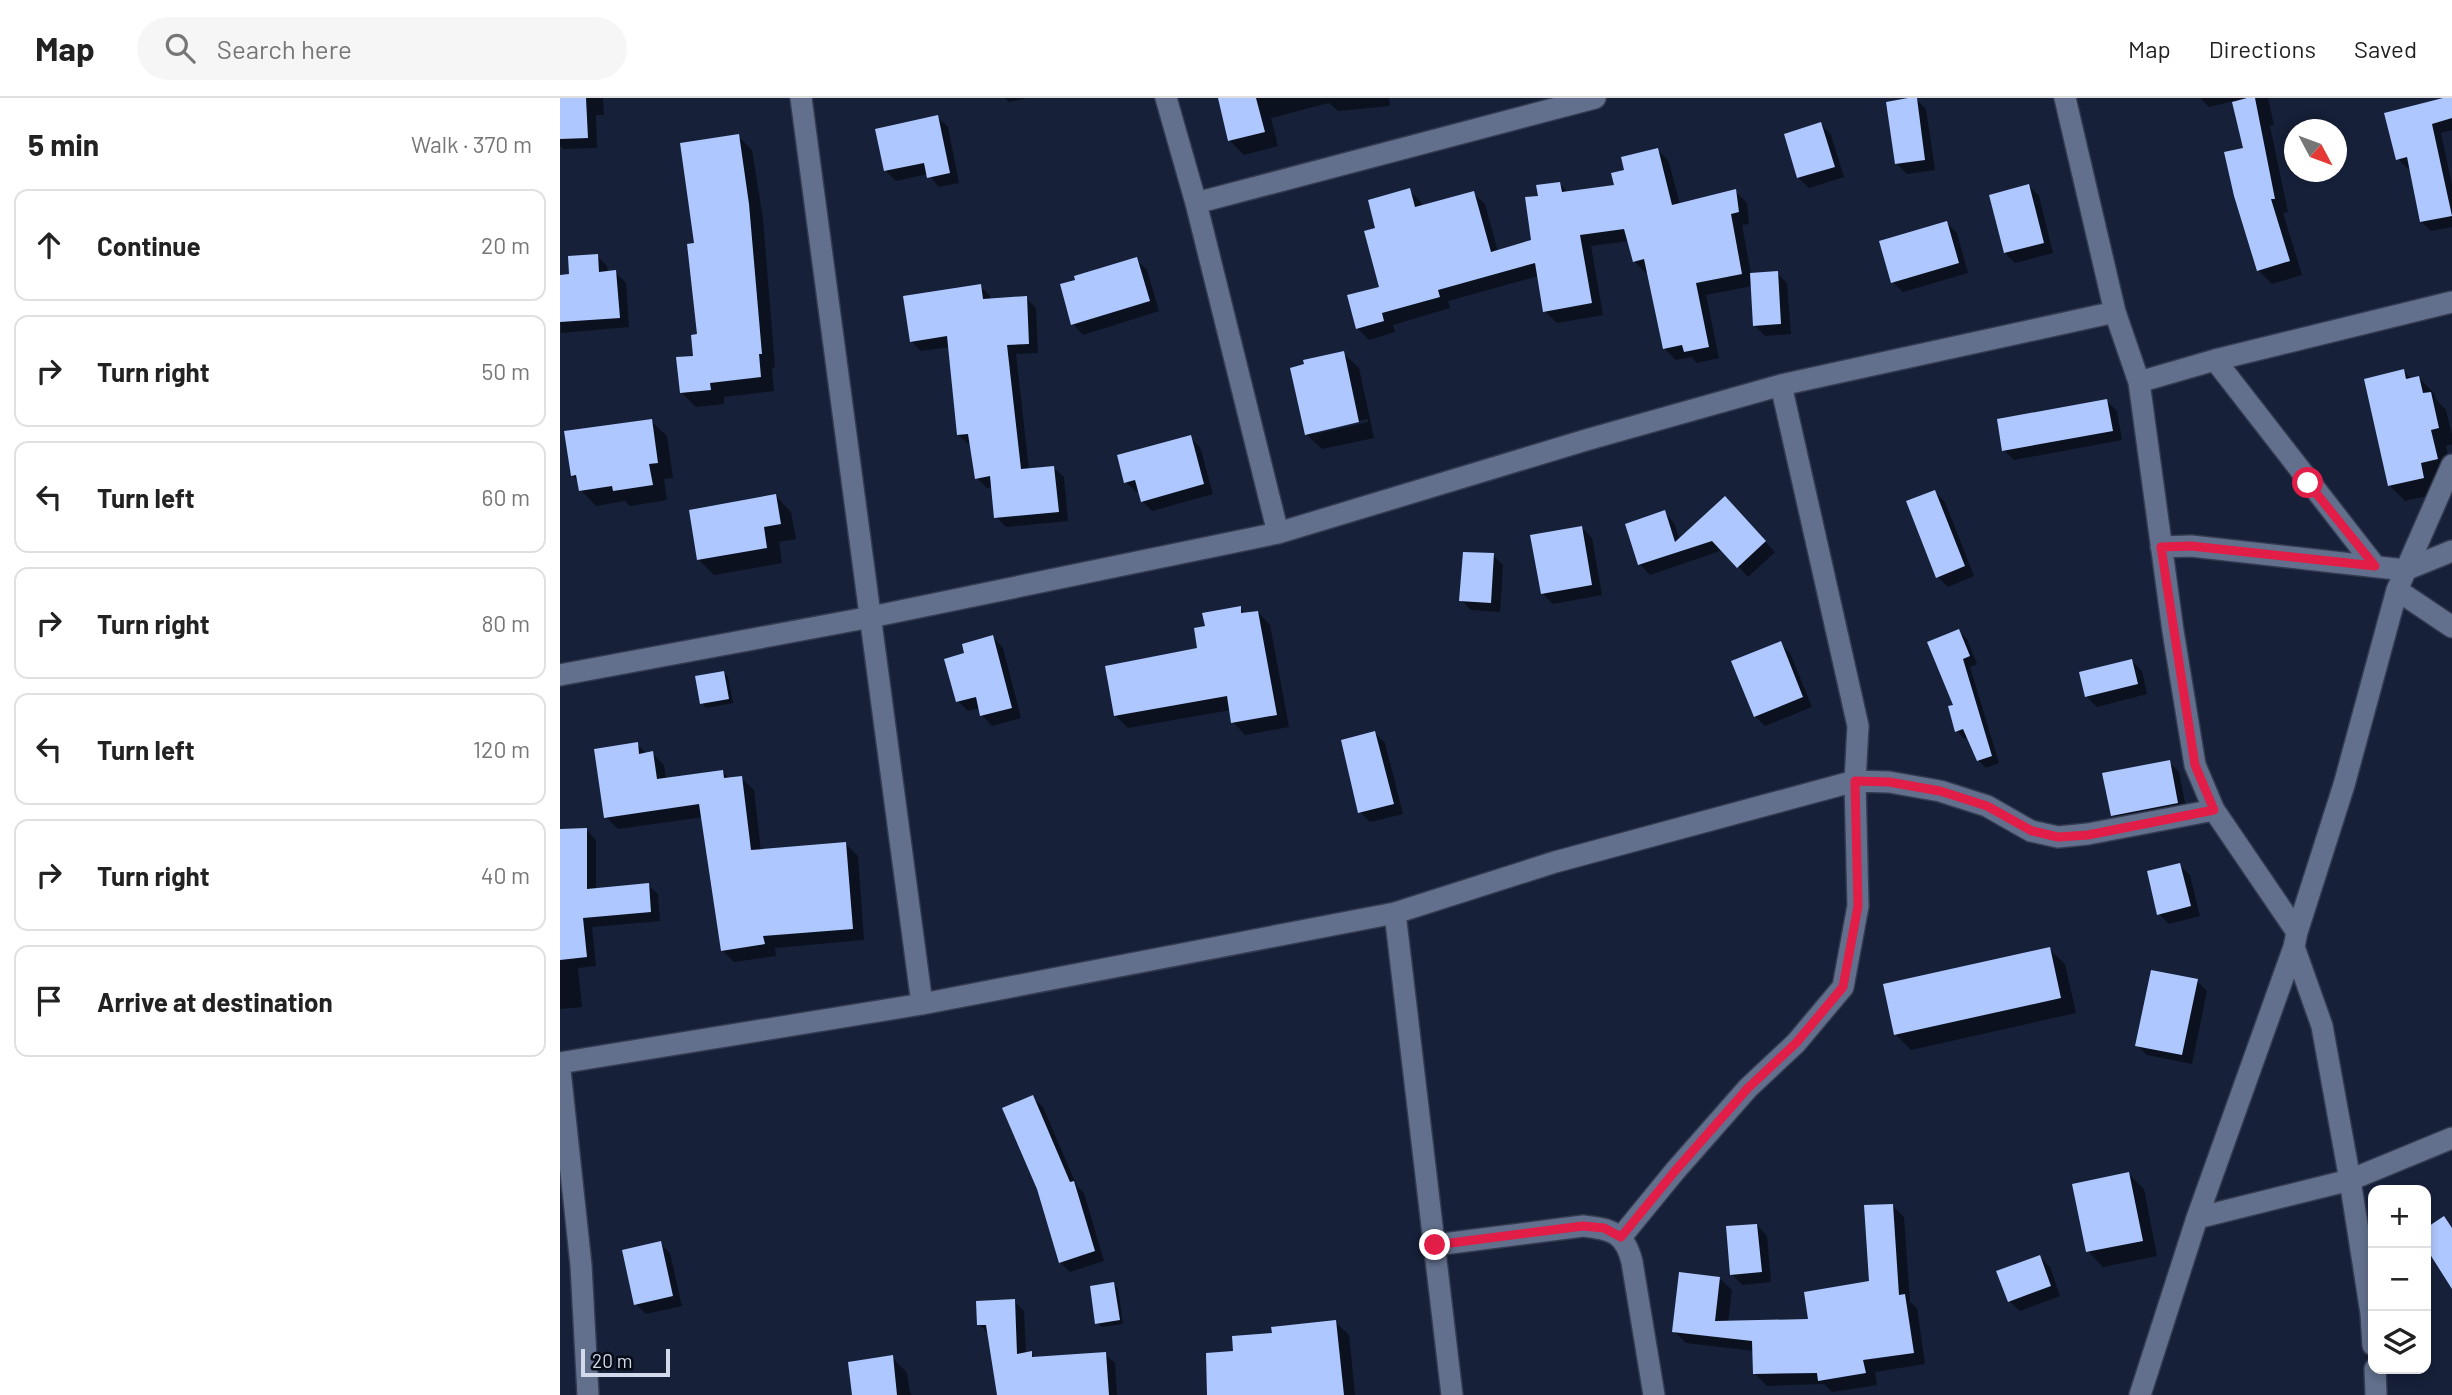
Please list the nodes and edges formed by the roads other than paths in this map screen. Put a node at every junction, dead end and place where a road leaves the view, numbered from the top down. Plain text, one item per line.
1 (801, 98) edge
2 (1166, 98) edge
3 (1595, 98) edge
4 (2065, 98) edge
5 (1196, 203) junction
6 (2452, 302) edge
7 (2115, 312) junction
8 (2215, 360) junction
9 (2139, 383) junction
10 (1781, 385) junction
11 (2452, 465) edge
12 (1278, 533) junction
13 (2161, 547) junction
14 (2452, 551) edge
15 (2375, 566) junction
16 (2405, 570) junction
17 (2397, 590) junction
18 (872, 617) junction
19 (2452, 627) edge
20 (560, 675) edge
21 (1855, 781) junction
22 (2214, 810) junction
23 (1395, 913) junction
24 (2295, 939) junction
25 (922, 1004) junction
26 (560, 1063) edge
27 (560, 1070) edge
28 (2452, 1138) edge
29 (2350, 1180) junction
30 (2197, 1218) junction
31 (1621, 1237) junction
32 (1435, 1245) junction
33 (2371, 1311) edge
34 (2375, 1374) edge
35 (588, 1395) edge
36 (1452, 1395) edge
37 (1654, 1395) edge
38 (2140, 1395) edge
39 (2376, 1395) edge

1 - 18 street
2 - 5 street
3 - 5 street
4 - 7 street
5 - 12 street
6 - 8 street
7 - 9 street
7 - 10 street
8 - 9 street
8 - 15 street
9 - 13 street
10 - 12 street
10 - 21 street
11 - 16 street
12 - 18 street
13 - 15 street
13 - 22 street
14 - 16 street
15 - 16 street
16 - 17 street
17 - 19 street
17 - 24 street
18 - 20 street
18 - 25 street
21 - 22 street
21 - 23 street
21 - 31 street
22 - 24 street
23 - 25 street
23 - 32 street
24 - 29 street
24 - 30 street
25 - 26 street
27 - 35 street
28 - 29 street
29 - 30 street
29 - 33 street
30 - 38 street
31 - 32 street
31 - 37 street
32 - 36 street
34 - 39 street

